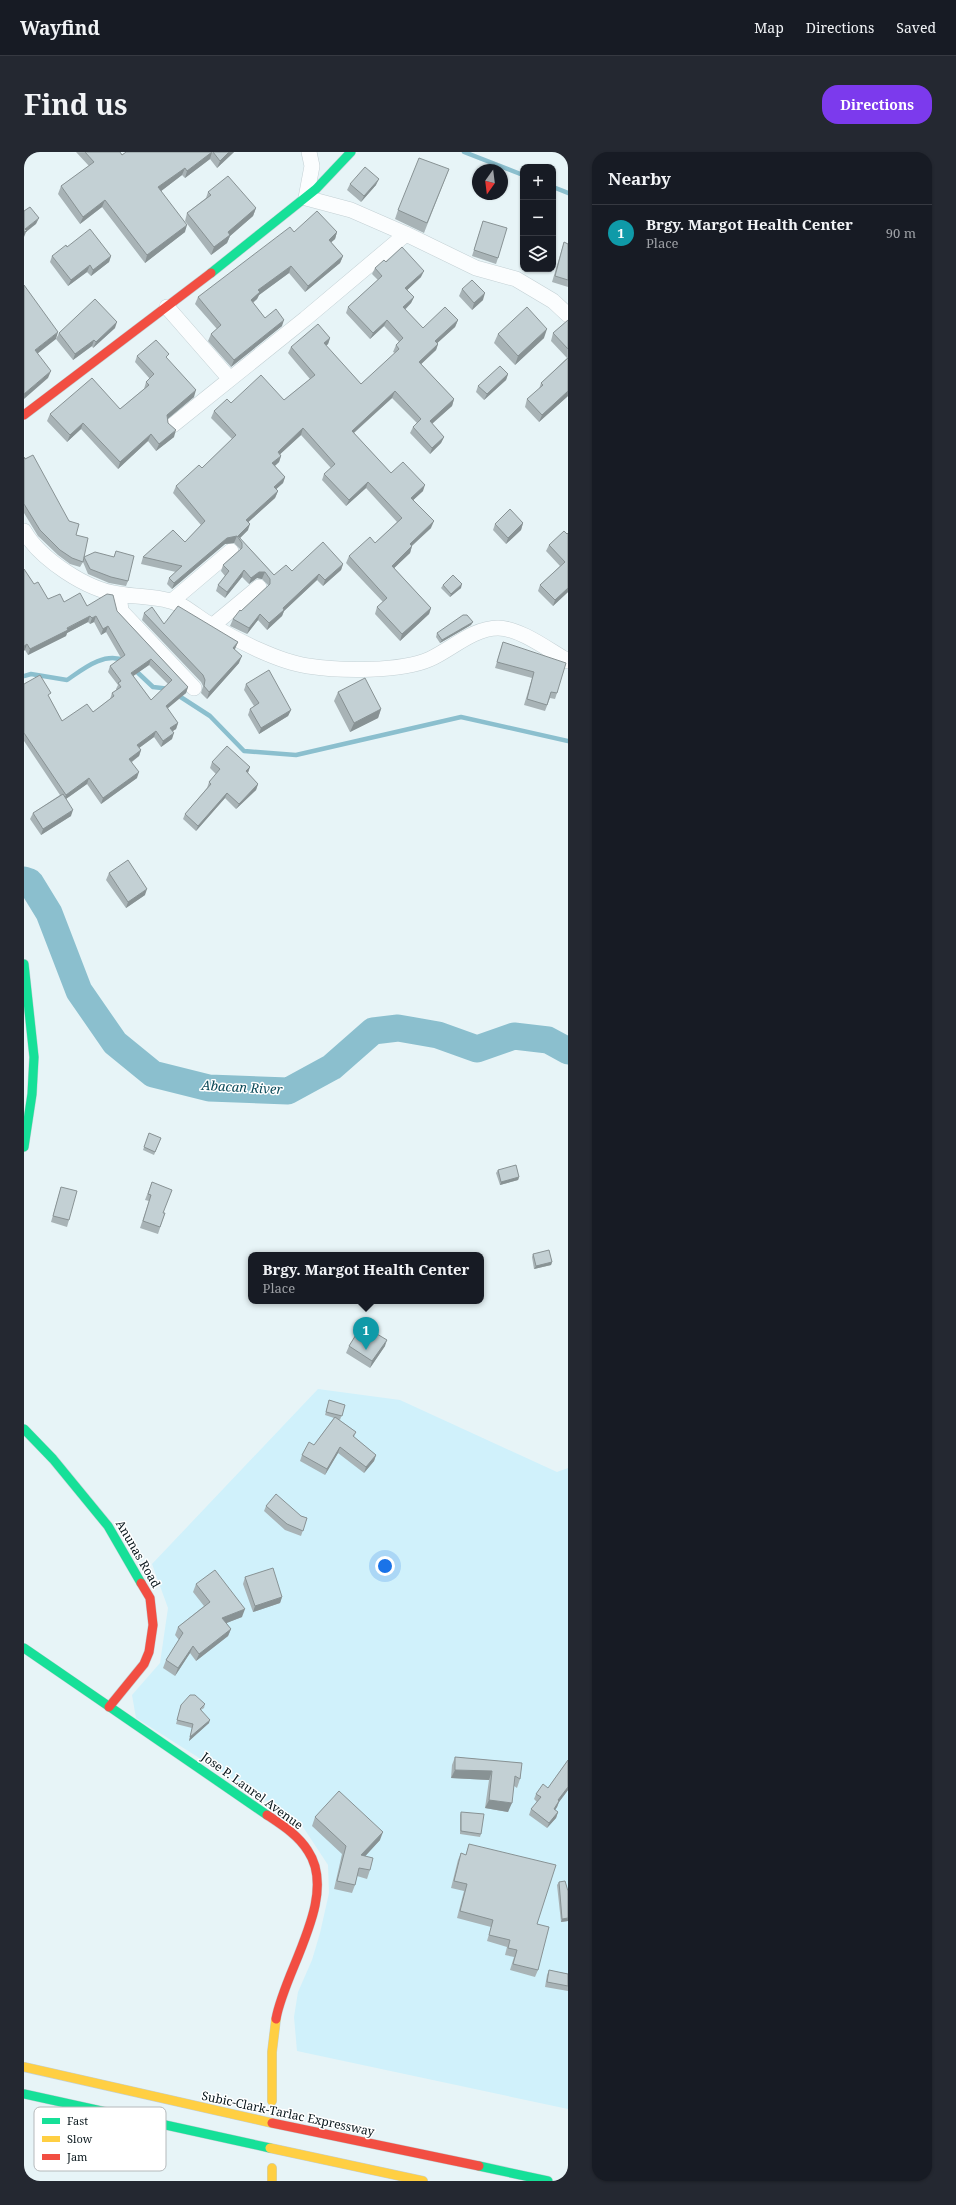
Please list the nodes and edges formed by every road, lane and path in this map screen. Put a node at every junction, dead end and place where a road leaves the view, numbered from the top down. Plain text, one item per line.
1 (309, 152) edge
2 (351, 152) edge
3 (306, 198) junction
4 (406, 234) junction
5 (167, 307) junction
6 (568, 315) edge
7 (229, 378) junction
8 (24, 415) edge
9 (173, 425) edge
10 (24, 531) edge
11 (231, 551) dead end
12 (259, 587) dead end
13 (119, 594) junction
14 (172, 601) junction
15 (212, 626) junction
16 (568, 661) edge
17 (194, 688) dead end
18 (24, 964) edge
19 (24, 1147) edge
20 (24, 1429) edge
21 (24, 1648) edge
22 (109, 1707) junction
23 (24, 2067) edge
24 (24, 2094) edge
25 (272, 2101) dead end
26 (84, 2107) edge
27 (166, 2125) edge
28 (272, 2168) dead end
29 (272, 2181) edge
30 (423, 2181) edge
31 (548, 2181) edge

1 - 3 street
2 - 3 main road
3 - 4 street
3 - 5 main road
4 - 6 street
4 - 7 street
5 - 7 street
5 - 8 main road
7 - 9 street
10 - 13 street
11 - 14 street
12 - 15 street
13 - 14 street
13 - 17 street
14 - 15 street
15 - 16 street
18 - 19 main road
20 - 22 main road, Anunas Road
21 - 22 main road, Jose P. Laurel Avenue
22 - 25 main road, Jose P. Laurel Avenue
23 - 31 main road, Subic-Clark-Tarlac Expressway
24 - 26 main road
27 - 30 main road
28 - 29 main road

